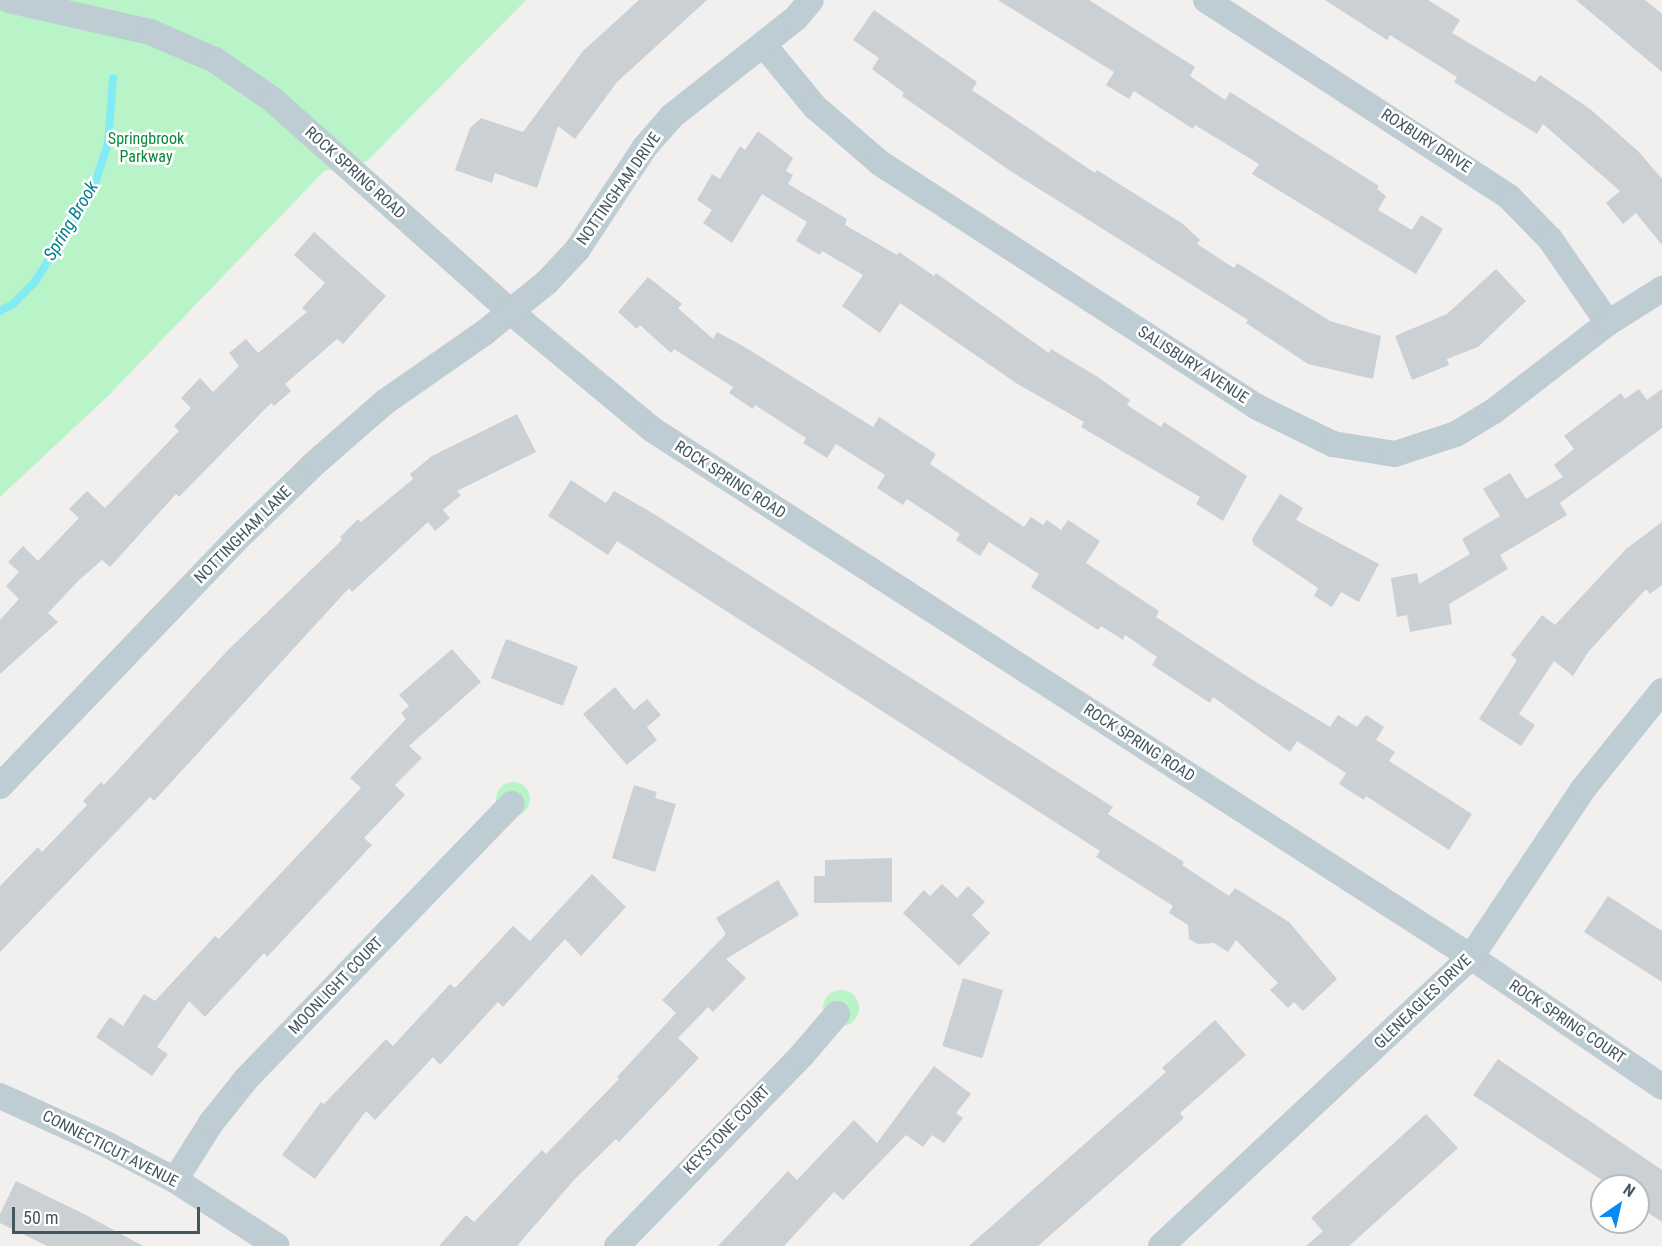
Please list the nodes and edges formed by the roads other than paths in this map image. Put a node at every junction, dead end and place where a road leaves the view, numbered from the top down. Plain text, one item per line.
1 (9, 0) edge
2 (811, 0) edge
3 (1206, 0) edge
4 (763, 44) junction
5 (1662, 289) edge
6 (512, 313) junction
7 (1608, 323) junction
8 (1662, 691) edge
9 (0, 786) edge
10 (512, 804) dead end
11 (1472, 957) junction
12 (837, 1014) dead end
13 (1662, 1087) edge
14 (0, 1096) edge
15 (175, 1180) junction
16 (277, 1246) edge
17 (617, 1246) edge
18 (1161, 1246) edge

1 - 6 street, ROCK SPRING ROAD
2 - 4 street, NOTTINGHAM DRIVE
3 - 7 street, ROXBURY DRIVE
4 - 6 street, NOTTINGHAM DRIVE
4 - 7 street, SALISBURY AVENUE
5 - 7 street, SALISBURY AVENUE
6 - 9 street, NOTTINGHAM LANE
6 - 11 street, ROCK SPRING ROAD
8 - 11 street, GLENEAGLES DRIVE
10 - 15 street, MOONLIGHT COURT
11 - 13 street, ROCK SPRING COURT
11 - 18 street, GLENEAGLES DRIVE
12 - 17 street, KEYSTONE COURT
14 - 15 street, CONNECTICUT AVENUE
15 - 16 street, CONNECTICUT AVENUE

